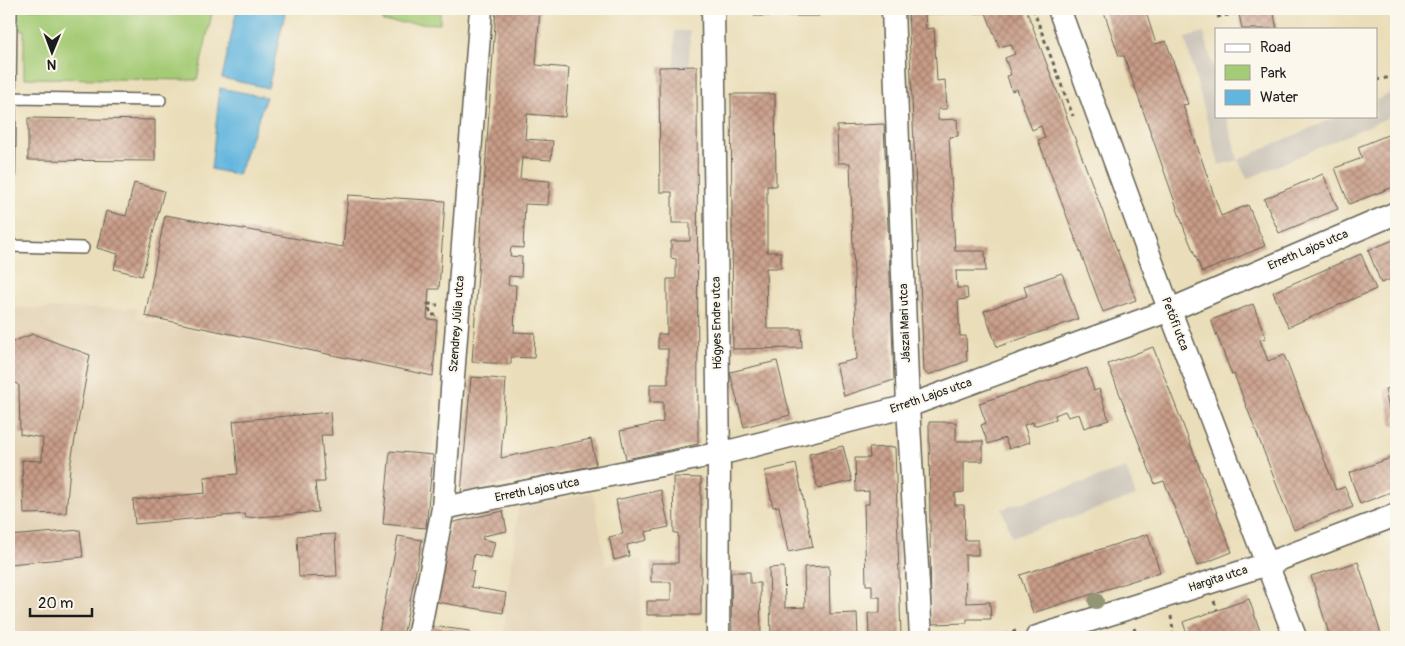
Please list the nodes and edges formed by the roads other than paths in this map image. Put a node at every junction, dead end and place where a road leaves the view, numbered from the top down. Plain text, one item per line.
1 (11, 9) edge
2 (481, 9) edge
3 (713, 9) edge
4 (893, 9) edge
5 (1059, 9) edge
6 (10, 98) edge
7 (160, 100) dead end
8 (9, 185) edge
9 (1396, 212) edge
10 (9, 246) edge
11 (83, 248) dead end
12 (1170, 310) junction
13 (908, 406) junction
14 (718, 453) junction
15 (443, 508) junction
16 (1396, 515) edge
17 (1267, 564) junction
18 (418, 637) edge
19 (718, 637) edge
20 (920, 637) edge
21 (1037, 637) edge
22 (1295, 637) edge

1 - 6 lane
2 - 15 street, Szendrey Júlia utca
3 - 14 street, Hőgyes Endre utca
4 - 13 street, Jászai Mari utca
5 - 12 street, Petőfi utca
6 - 7 lane
6 - 8 lane
9 - 12 street, Erreth Lajos utca
10 - 11 lane
12 - 13 street, Erreth Lajos utca
12 - 17 street, Petőfi utca
13 - 14 street, Erreth Lajos utca
13 - 20 street, Jászai Mari utca
14 - 15 street, Erreth Lajos utca
14 - 19 street, Hőgyes Endre utca
15 - 18 street, Szendrey Júlia utca
16 - 17 street, Hargita utca
17 - 21 street, Hargita utca
17 - 22 street, Petőfi utca

